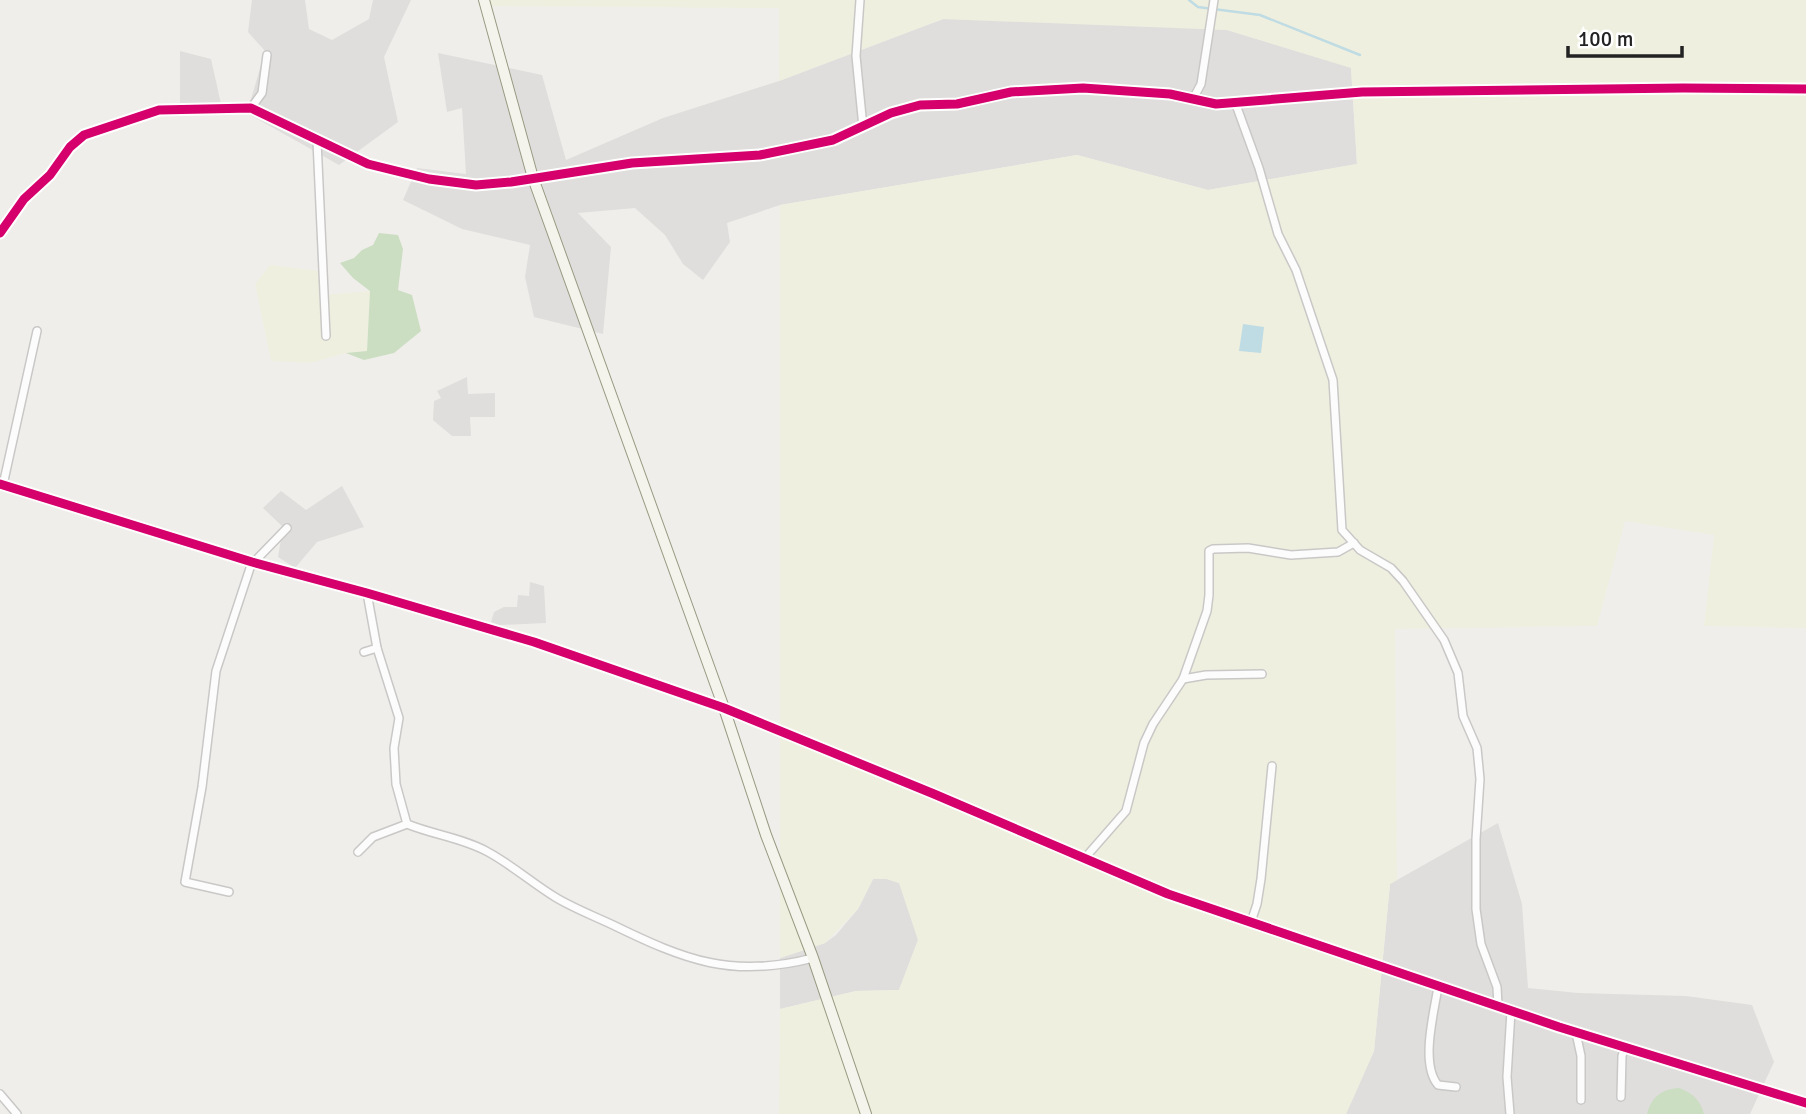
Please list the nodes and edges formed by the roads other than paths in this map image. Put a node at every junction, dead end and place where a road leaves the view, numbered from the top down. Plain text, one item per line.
1 (484, 0) edge
2 (860, 0) edge
3 (1214, 5) edge
4 (267, 55) dead end
5 (1806, 89) edge
6 (1193, 99) junction
7 (1234, 102) junction
8 (251, 108) junction
9 (863, 127) junction
10 (317, 141) junction
11 (533, 178) junction
12 (0, 233) edge
13 (37, 331) dead end
14 (327, 336) dead end
15 (1, 484) edge
16 (287, 528) dead end
17 (1353, 543) junction
18 (253, 562) junction
19 (368, 593) junction
20 (377, 648) junction
21 (364, 652) dead end
22 (1262, 674) dead end
23 (1183, 679) junction
24 (724, 708) junction
25 (1272, 766) dead end
26 (407, 824) junction
27 (358, 852) dead end
28 (1084, 859) junction
29 (229, 891) dead end
30 (1251, 922) junction
31 (813, 958) junction
32 (1438, 987) junction
33 (1498, 1006) junction
34 (1511, 1011) junction
35 (1576, 1032) junction
36 (1625, 1047) junction
37 (1455, 1087) dead end
38 (0, 1094) edge
39 (1621, 1097) dead end
40 (1581, 1100) dead end
41 (1806, 1103) edge
42 (17, 1114) edge
43 (866, 1114) edge
44 (1510, 1114) edge

1 - 11 street
2 - 9 street
3 - 6 street
4 - 8 street
5 - 7 street
6 - 7 street
6 - 9 street
7 - 17 street
8 - 10 street
8 - 12 street
9 - 11 street
10 - 11 street
10 - 14 street
11 - 24 street
13 - 15 street
15 - 18 street
16 - 18 street
17 - 23 street
17 - 33 street
18 - 19 street
18 - 29 street
19 - 20 street
19 - 24 street
20 - 21 street
20 - 26 street
22 - 23 street
23 - 28 street
24 - 28 street
24 - 31 street
25 - 30 street
26 - 27 street
26 - 31 street
28 - 30 street
30 - 32 street
31 - 43 street
32 - 33 street
32 - 37 street
33 - 34 street
34 - 35 street
34 - 44 street
35 - 36 street
35 - 40 street
36 - 39 street
36 - 41 street
38 - 42 street

